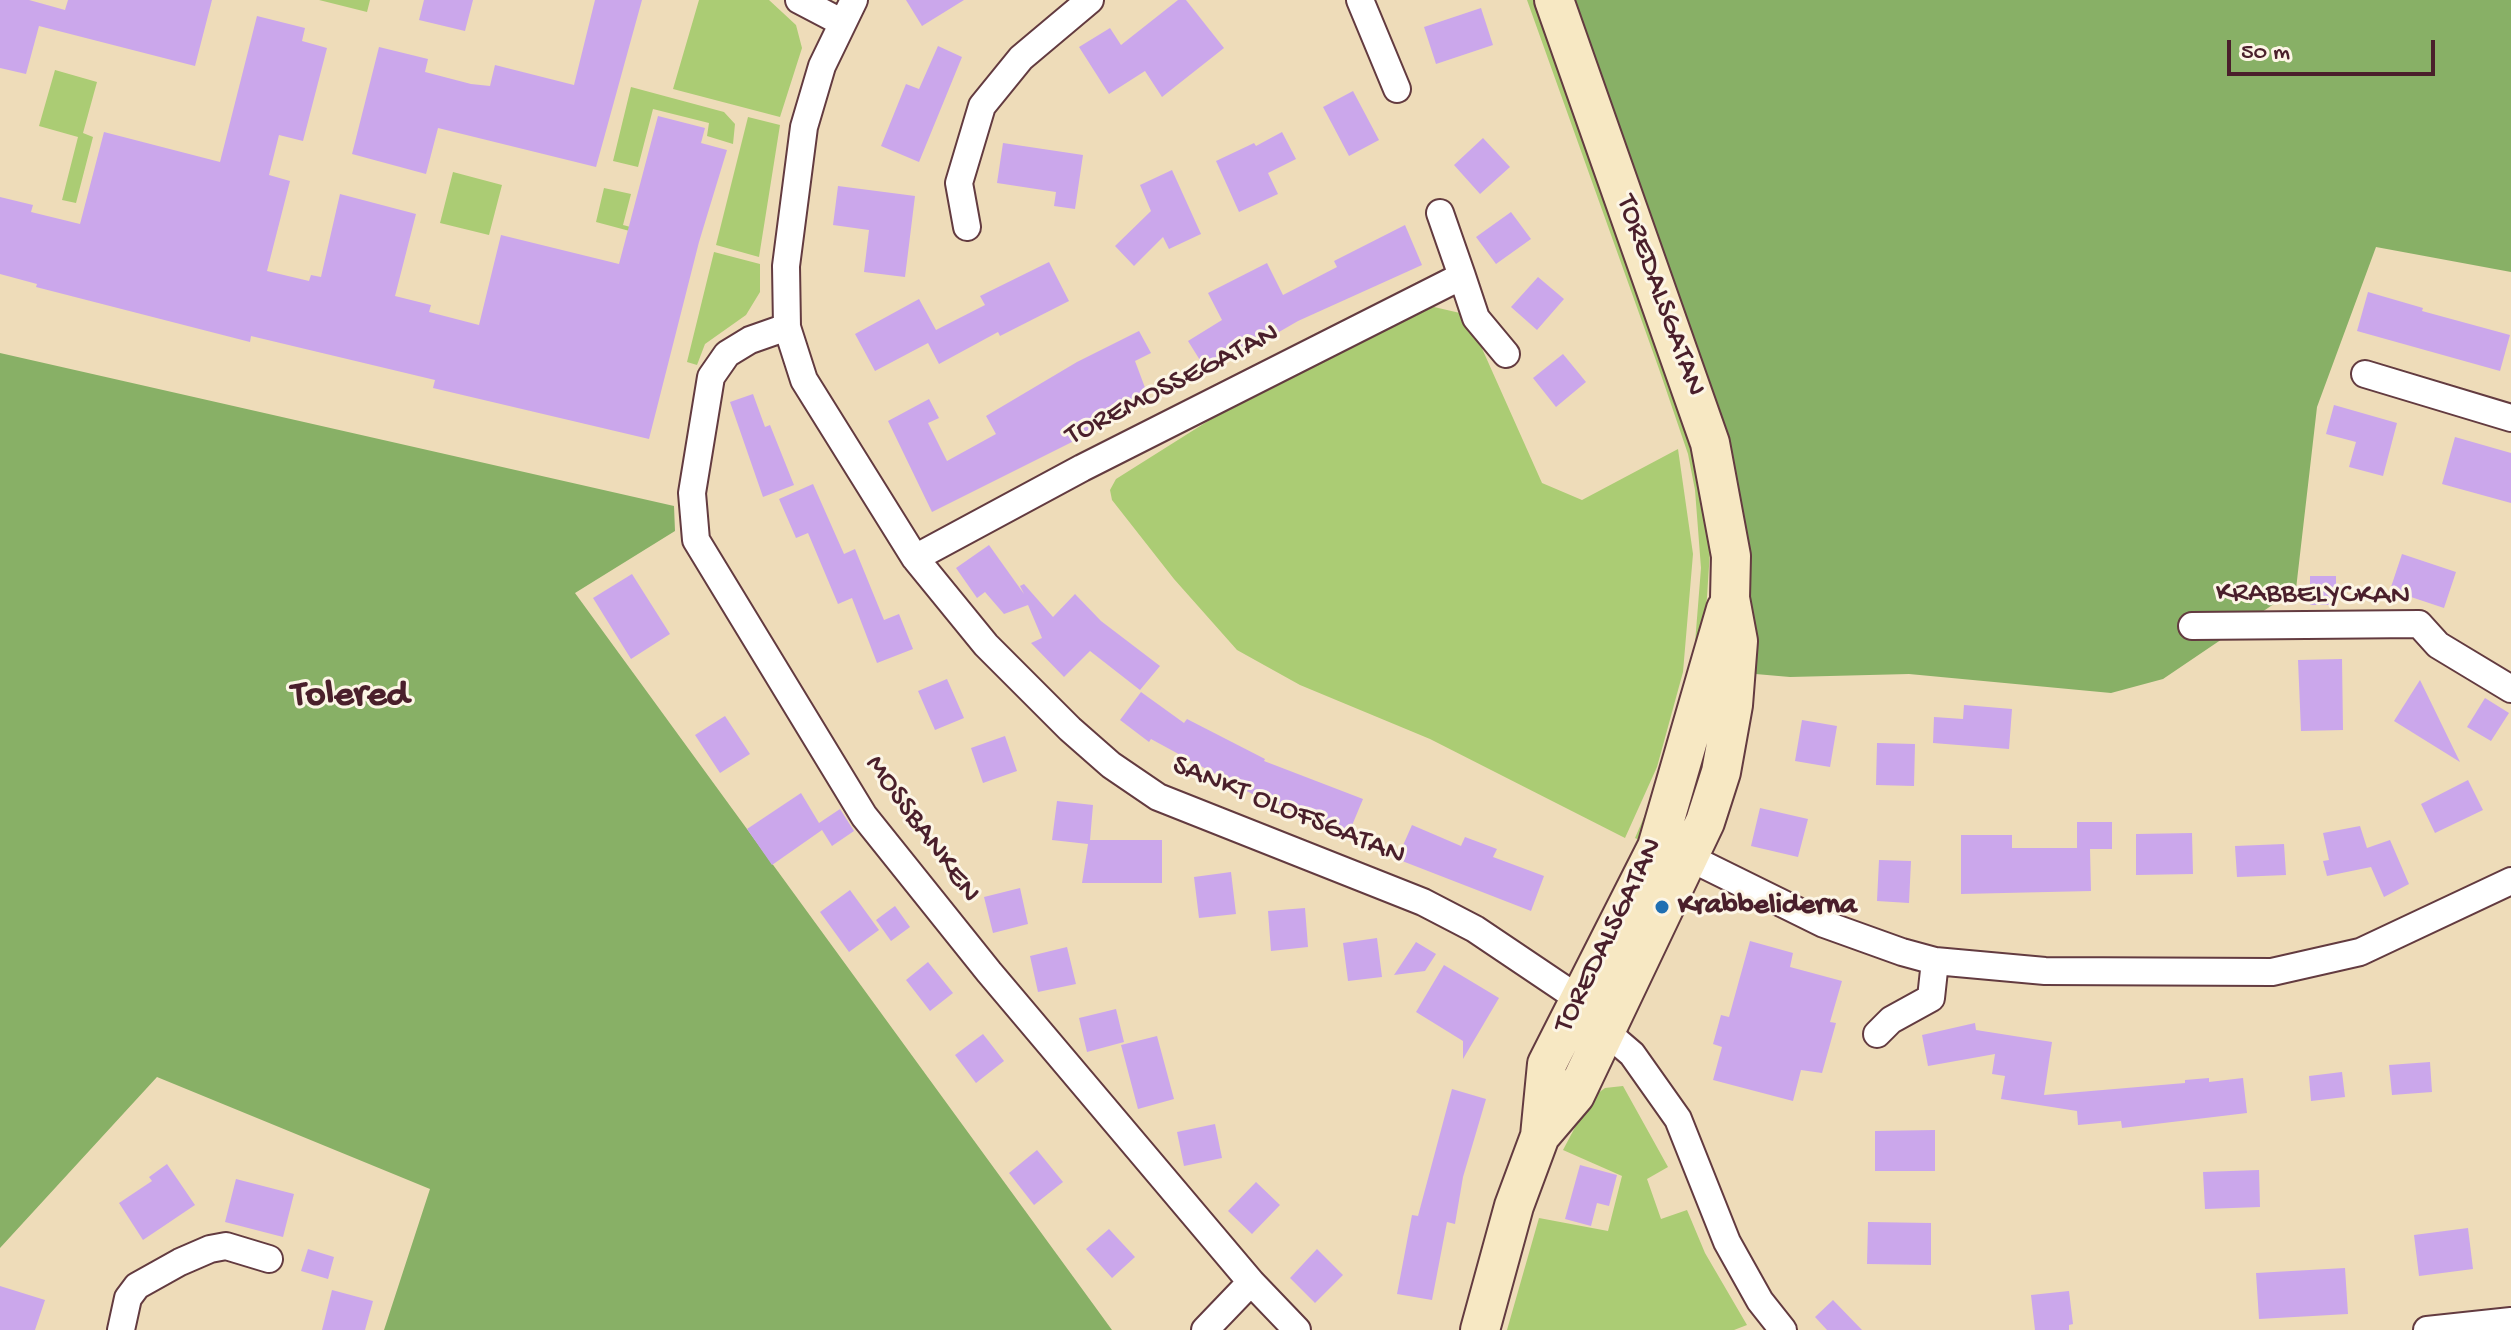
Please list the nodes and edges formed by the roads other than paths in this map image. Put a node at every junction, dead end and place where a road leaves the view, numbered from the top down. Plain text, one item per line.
1 (799, 0) edge
2 (1090, 0) edge
3 (1360, 0) edge
4 (1554, 0) edge
5 (848, 11) edge
6 (1397, 89) dead end
7 (1440, 213) dead end
8 (967, 227) dead end
9 (1462, 276) junction
10 (787, 327) junction
11 (1506, 354) dead end
12 (2365, 374) dead end
13 (2511, 418) edge
14 (915, 558) junction
15 (2192, 626) dead end
16 (2511, 689) edge
17 (1673, 852) junction
18 (2511, 881) edge
19 (1935, 961) junction
20 (1579, 999) junction
21 (1604, 1030) junction
22 (1877, 1034) dead end
23 (1540, 1136) junction
24 (269, 1259) dead end
25 (1251, 1282) junction
26 (2511, 1321) edge
27 (1773, 1328) edge
28 (121, 1330) edge
29 (1205, 1330) edge
30 (1297, 1330) edge
31 (1480, 1330) edge
32 (2427, 1330) edge

1 - 5 street
2 - 8 street
3 - 6 street
4 - 17 street, TOREDALSGATAN
5 - 10 street, SANKT OLOFSGATAN
7 - 9 street
9 - 11 street
9 - 14 street, TOREMOSSEGATAN
10 - 14 street, SANKT OLOFSGATAN
10 - 25 street, MOSSBANKEN
12 - 13 street
14 - 20 street, SANKT OLOFSGATAN
15 - 16 street, KRABBELYCKAN
17 - 19 street
17 - 20 street, TOREDALSGATAN
17 - 21 street, TOREDALSGATAN
18 - 19 street
19 - 22 street
20 - 21 street, SANKT OLOFSGATAN
20 - 23 street, TOREDALSGATAN
21 - 23 street, TOREDALSGATAN
21 - 27 street, SANKT OLOFSGATAN
23 - 31 street, TOREDALSGATAN
24 - 28 street
25 - 29 street
25 - 30 street, MOSSBANKEN
26 - 32 street

